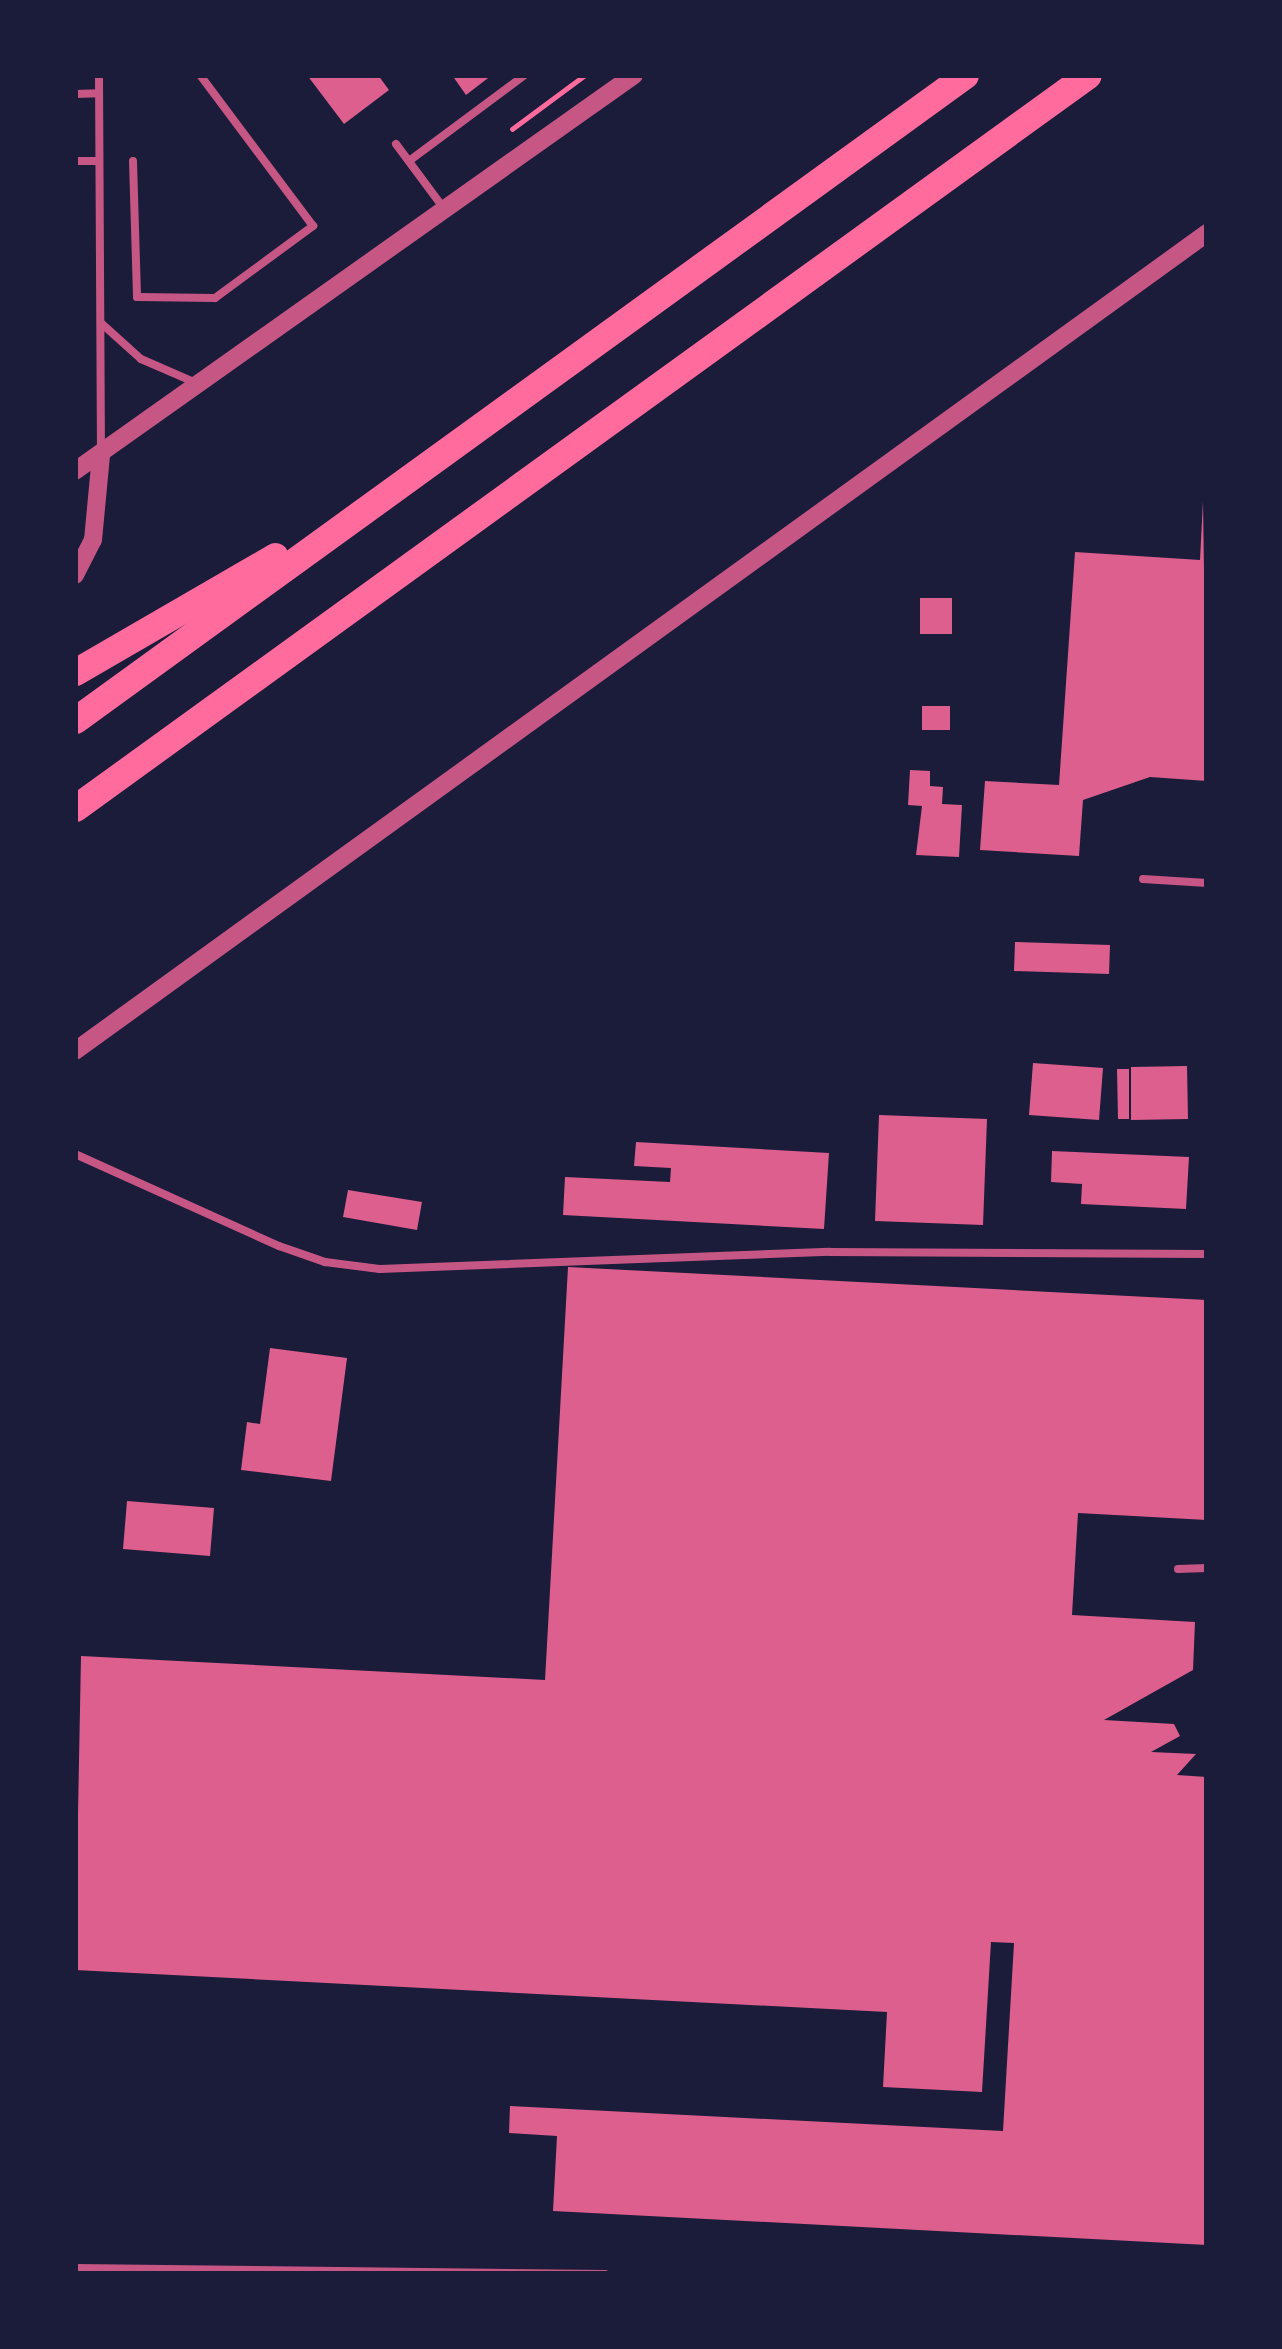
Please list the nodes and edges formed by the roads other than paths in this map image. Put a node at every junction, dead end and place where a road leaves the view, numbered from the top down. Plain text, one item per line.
1 (99, 75) edge
2 (200, 75) edge
3 (525, 75) edge
4 (634, 75) edge
5 (965, 75) edge
6 (1088, 75) edge
7 (99, 93) junction
8 (75, 94) edge
9 (396, 144) dead end
10 (75, 161) edge
11 (98, 161) junction
12 (133, 161) dead end
13 (409, 161) junction
14 (446, 210) junction
15 (1207, 232) edge
16 (100, 322) junction
17 (201, 384) junction
18 (101, 455) junction
19 (75, 471) edge
20 (408, 478) junction
21 (75, 575) edge
22 (75, 672) edge
23 (75, 720) edge
24 (77, 807) edge
25 (1143, 879) dead end
26 (1207, 883) edge
27 (75, 1051) edge
28 (75, 1154) edge
29 (1207, 1254) edge
30 (1207, 1568) edge
31 (1178, 1569) dead end
32 (75, 2268) edge
33 (605, 2274) edge

1 - 7 lane
2 - 12 lane
3 - 13 lane
4 - 14 street
5 - 20 highway
6 - 24 highway
7 - 8 lane
7 - 11 lane
9 - 13 lane
10 - 11 lane
11 - 16 lane
13 - 14 lane
14 - 17 street
15 - 27 street
16 - 17 lane
16 - 18 lane
17 - 18 street
18 - 19 street
18 - 21 street
20 - 22 highway
20 - 23 highway
25 - 26 lane
28 - 29 lane
30 - 31 lane
32 - 33 lane

